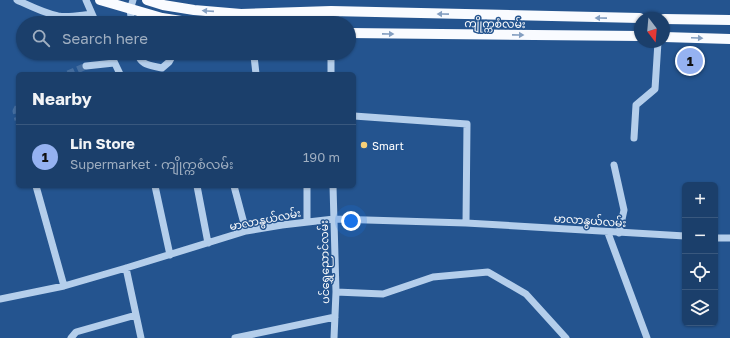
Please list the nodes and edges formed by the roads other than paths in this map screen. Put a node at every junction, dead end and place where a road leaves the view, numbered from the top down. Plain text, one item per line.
1 (17, 0) edge
2 (86, 0) edge
3 (100, 0) edge
4 (147, 0) edge
5 (132, 5) edge
6 (189, 9) junction
7 (331, 11) junction
8 (92, 14) joint
9 (132, 16) edge
10 (157, 16) edge
11 (189, 16) edge
12 (331, 16) edge
13 (634, 18) edge
14 (670, 19) edge
15 (730, 20) edge
16 (356, 33) edge
17 (634, 36) edge
18 (670, 36) edge
19 (730, 39) edge
20 (658, 48) edge
21 (113, 60) edge
22 (140, 60) edge
23 (170, 60) edge
24 (254, 60) edge
25 (331, 60) edge
26 (114, 63) junction
27 (86, 66) tunnel mouth
28 (119, 72) edge
29 (256, 72) edge
30 (331, 72) edge
31 (356, 116) edge
32 (634, 138) dead end
33 (614, 165) dead end
34 (37, 188) edge
35 (155, 188) edge
36 (197, 188) edge
37 (235, 188) edge
38 (307, 188) edge
39 (334, 188) edge
40 (334, 219) junction
41 (307, 222) junction
42 (466, 223) junction
43 (246, 231) junction
44 (608, 232) junction
45 (619, 233) junction
46 (682, 236) edge
47 (718, 238) edge
48 (730, 238) edge
49 (208, 243) junction
50 (170, 254) junction
51 (126, 268) junction
52 (64, 286) junction
53 (336, 292) junction
54 (0, 299) edge
55 (136, 315) junction
56 (335, 317) junction
57 (72, 338) edge
58 (141, 338) edge
59 (235, 338) edge
60 (334, 338) edge
61 (566, 338) edge
62 (647, 338) edge

1 - 8 street
2 - 8 street
3 - 5 main road
4 - 6 main road, ကျိုက္ကစံလမ်း
5 - 9 street
5 - 10 main road
7 -> 6 main road, ကျိုက္ကစံလမ်း
6 - 11 street
7 - 12 street
13 -> 7 main road, ကျိုက္ကစံလမ်း
14 - 15 main road
16 -> 17 main road, ကျိုက္ကစံလမ်း
18 -> 19 main road
20 - 32 street
21 - 26 street
22 - 23 street
24 - 29 street
25 - 30 street
26 - 27 street
26 - 28 street
31 - 42 street
33 - 45 street
34 - 52 street
35 - 50 street
36 - 49 street
37 - 43 street
38 - 41 street
39 - 40 street, ပင်ရွှေညောင်လမ်း
40 - 41 street, မာလာနွယ်လမ်း
40 - 42 street, မာလာနွယ်လမ်း
40 - 53 street, ပင်ရွှေညောင်လမ်း
41 - 43 street, မာလာနွယ်လမ်း
42 - 44 street, မာလာနွယ်လမ်း
43 - 49 street, မာလာနွယ်လမ်း
44 - 45 street, မာလာနွယ်လမ်း
44 - 62 street
45 - 46 street, မာလာနွယ်လမ်း
47 - 48 street
49 - 50 street, မာလာနွယ်လမ်း
50 - 51 street, မာလာနွယ်လမ်း
51 - 52 street, မာလာနွယ်လမ်း
51 - 55 street
52 - 54 street, မာလာနွယ်လမ်း
53 - 56 street, ပင်ရွှေညောင်လမ်း
53 - 61 street
55 - 57 street
55 - 58 street
56 - 59 street
56 - 60 street, ပင်ရွှေညောင်လမ်း

